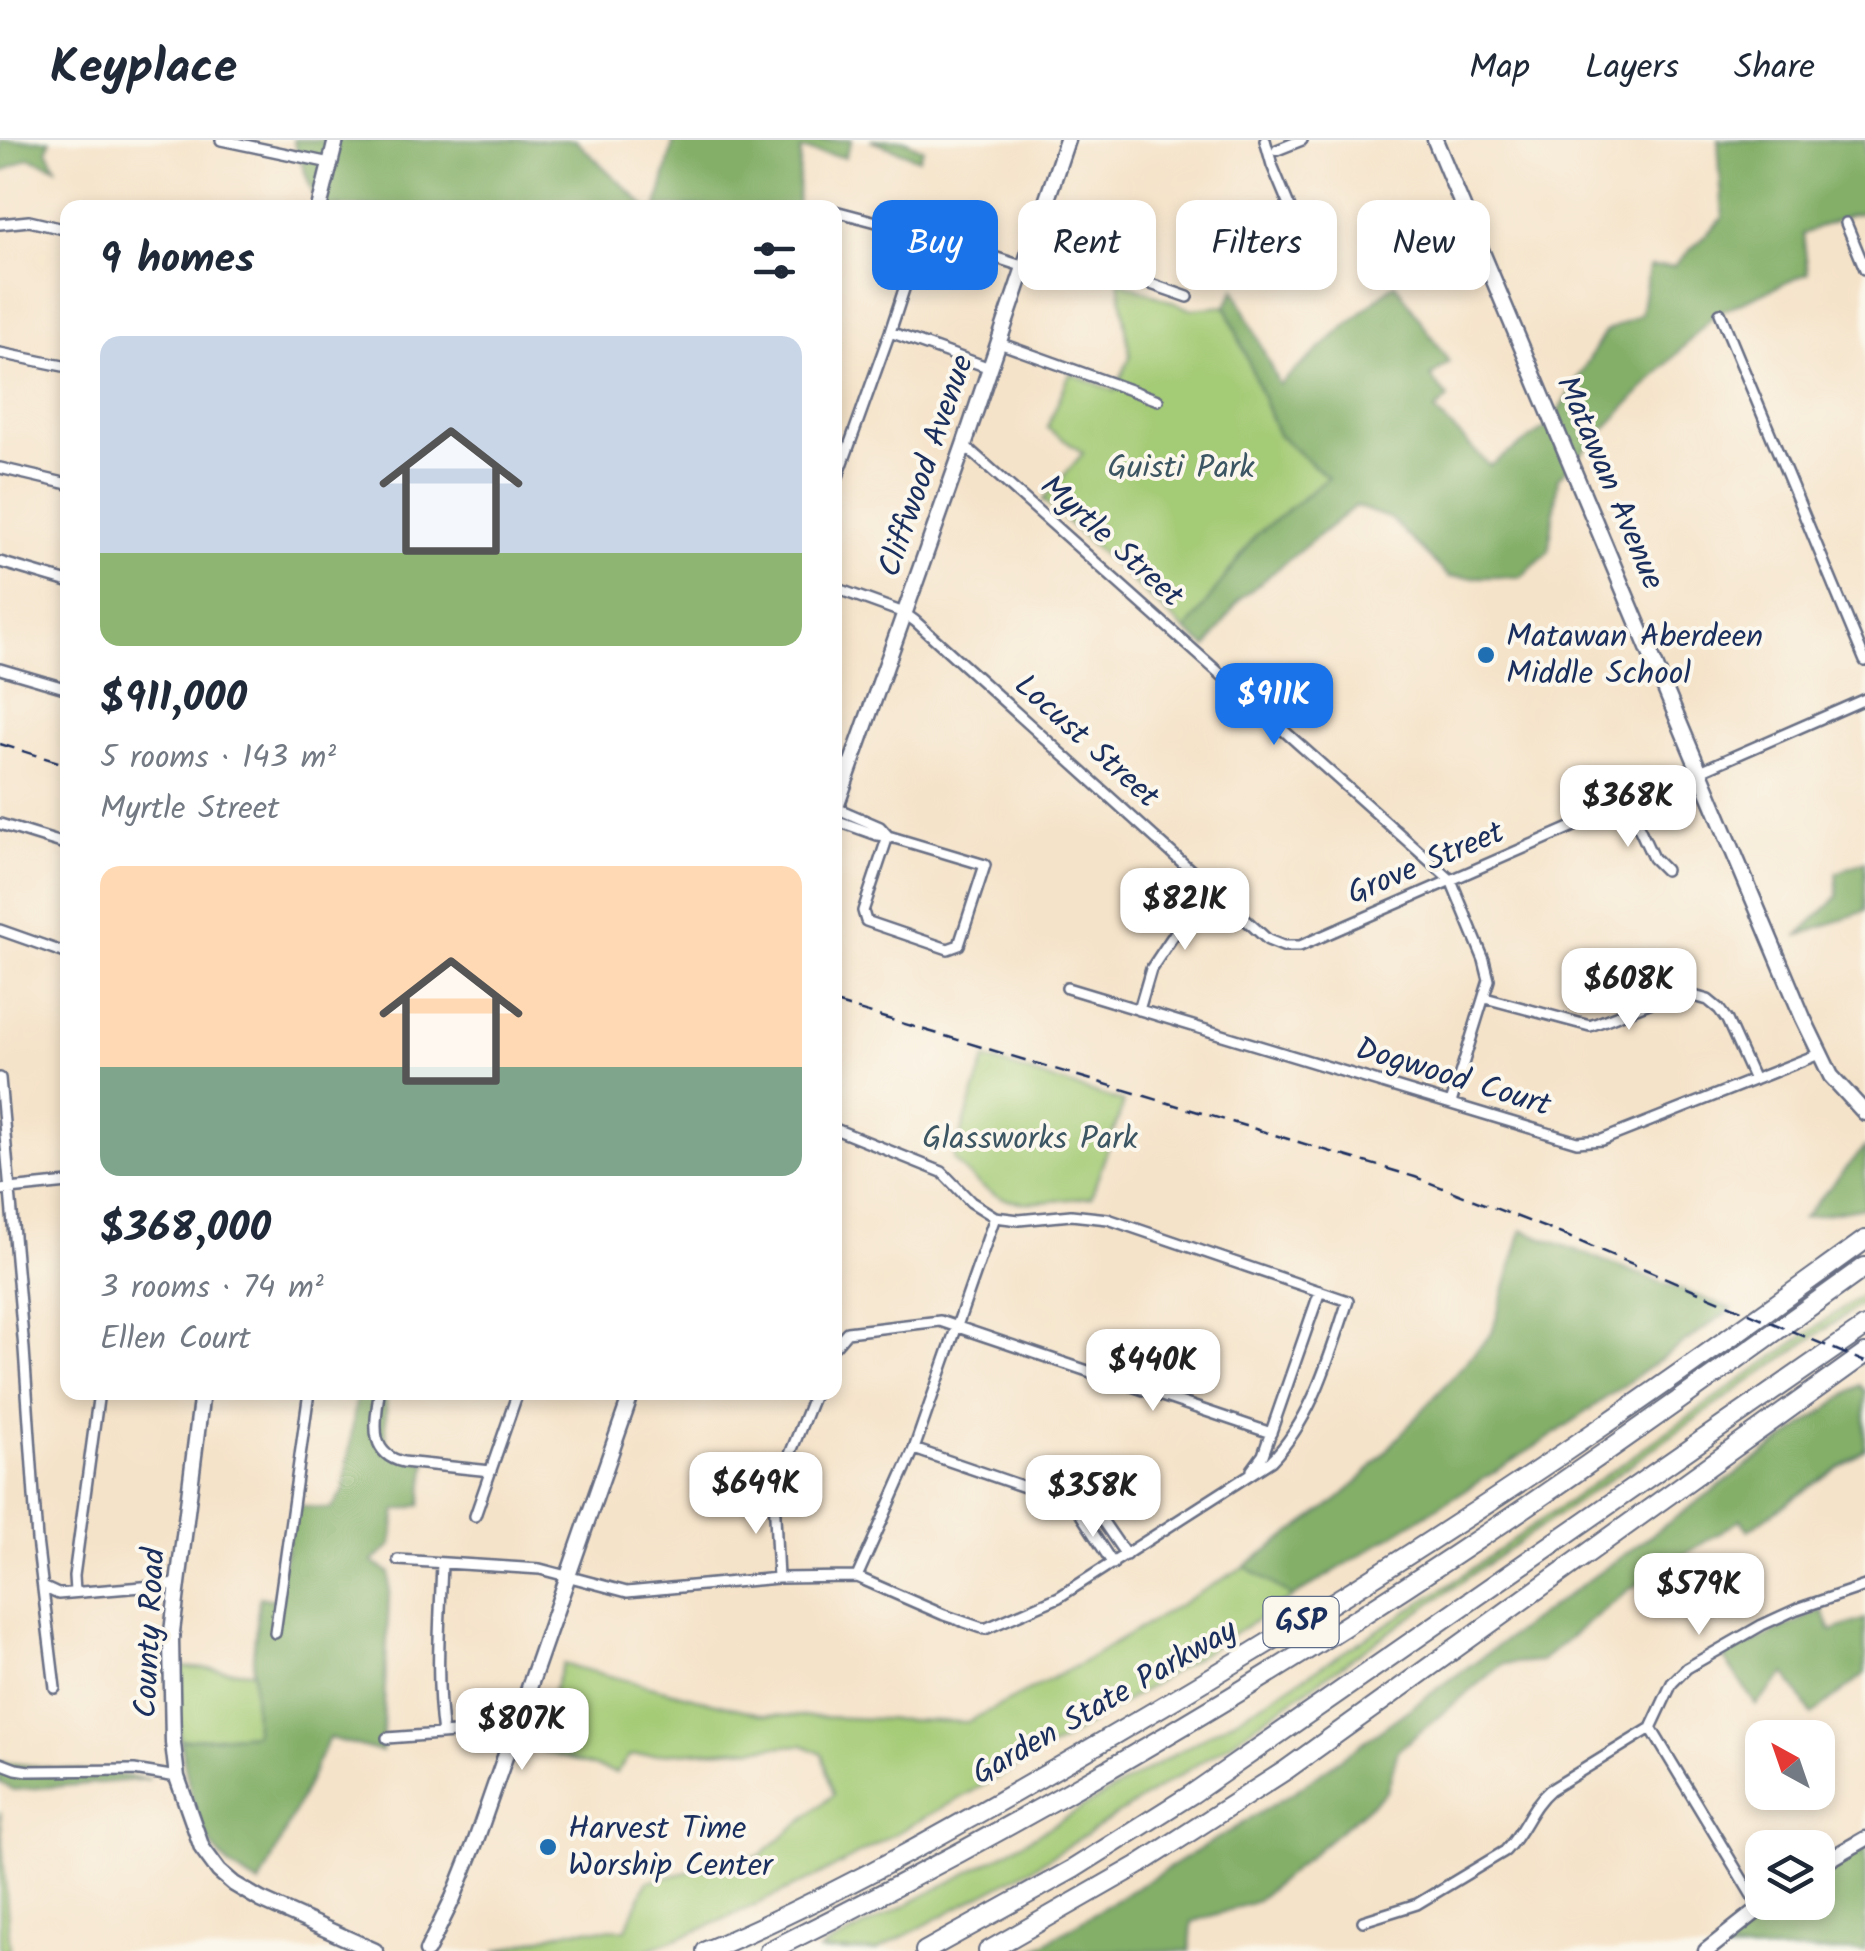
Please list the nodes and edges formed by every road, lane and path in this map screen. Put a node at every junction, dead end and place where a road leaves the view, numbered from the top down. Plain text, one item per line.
1 (221, 140) edge
2 (336, 140) edge
3 (1067, 140) edge
4 (1265, 140) edge
5 (1302, 140) edge
6 (1436, 140) edge
7 (1277, 150) dead end
8 (330, 163) junction
9 (321, 200) edge
10 (1047, 200) edge
11 (1287, 200) edge
12 (842, 212) edge
13 (872, 219) edge
14 (1846, 222) dead end
15 (0, 224) edge
16 (60, 228) edge
17 (1865, 268) edge
18 (1156, 286) edge
19 (1018, 287) edge
20 (904, 290) edge
21 (1188, 297) dead end
22 (1720, 313) dead end
23 (890, 332) junction
24 (999, 343) junction
25 (0, 353) edge
26 (60, 365) edge
27 (990, 368) junction
28 (1158, 400) dead end
29 (964, 445) junction
30 (842, 466) edge
31 (0, 468) edge
32 (60, 482) edge
33 (0, 562) edge
34 (60, 580) edge
35 (842, 591) edge
36 (904, 614) junction
37 (1865, 661) edge
38 (0, 668) edge
39 (60, 687) edge
40 (1865, 700) edge
41 (1700, 772) junction
42 (842, 789) edge
43 (1628, 804) junction
44 (842, 812) edge
45 (842, 822) edge
46 (0, 824) edge
47 (888, 836) junction
48 (60, 842) edge
49 (1665, 870) dead end
50 (1451, 880) junction
51 (1207, 885) junction
52 (0, 930) edge
53 (1280, 945) joint
54 (60, 951) edge
55 (1067, 988) dead end
56 (1485, 998) junction
57 (1140, 1010) junction
58 (1819, 1054) junction
59 (0, 1078) edge
60 (1754, 1080) junction
61 (1451, 1102) junction
62 (1865, 1112) edge
63 (842, 1132) edge
64 (60, 1185) edge
65 (5, 1189) edge
66 (995, 1216) junction
67 (1865, 1240) edge
68 (1865, 1267) edge
69 (1320, 1291) junction
70 (956, 1326) junction
71 (1865, 1327) edge
72 (842, 1338) edge
73 (1865, 1354) edge
74 (98, 1400) edge
75 (201, 1400) edge
76 (308, 1400) edge
77 (378, 1400) edge
78 (515, 1400) edge
79 (629, 1400) edge
80 (812, 1400) edge
81 (1271, 1433) junction
82 (914, 1449) junction
83 (491, 1470) junction
84 (1250, 1472) junction
85 (1074, 1504) junction
86 (475, 1516) dead end
87 (1126, 1555) junction
88 (398, 1560) dead end
89 (442, 1563) junction
90 (1113, 1564) junction
91 (568, 1574) junction
92 (858, 1577) junction
93 (778, 1578) junction
94 (178, 1584) junction
95 (1865, 1586) edge
96 (43, 1587) junction
97 (75, 1592) junction
98 (276, 1633) dead end
99 (55, 1688) dead end
100 (1651, 1728) junction
101 (443, 1734) junction
102 (512, 1736) junction
103 (387, 1738) dead end
104 (0, 1763) edge
105 (177, 1777) junction
106 (1865, 1840) edge
107 (1835, 1857) edge
108 (1745, 1876) edge
109 (1746, 1920) edge
110 (1363, 1922) dead end
111 (375, 1951) edge
112 (427, 1951) edge
113 (706, 1951) edge
114 (769, 1951) edge
115 (925, 1951) edge
116 (988, 1951) edge
117 (1706, 1951) edge

1 - 8 street
2 - 8 street
3 - 10 street, Cliffwood Avenue
4 - 11 street
5 - 7 street
6 - 41 street, Matawan Avenue
8 - 9 street
12 - 13 street
14 - 17 street
15 - 16 street
18 - 21 street
19 - 24 street, Cliffwood Avenue
20 - 23 street
22 - 37 street
23 - 27 street
23 - 30 street
24 - 27 street, Cliffwood Avenue
24 - 28 street
25 - 26 street
27 - 29 street, Cliffwood Avenue
29 - 36 street, Cliffwood Avenue
29 - 50 street, Myrtle Street
31 - 32 street
33 - 34 street
35 - 36 street
36 - 42 street, Cliffwood Avenue
36 - 51 street, Locust Street
38 - 39 street
40 - 41 street, Grove Street
41 - 43 street, Grove Street
41 - 58 street, Matawan Avenue
43 - 49 street
43 - 50 street, Grove Street
44 - 47 street
45 - 47 street
46 - 48 street
47 - 47 street
50 - 53 street, Grove Street
50 - 56 street, Myrtle Street
51 - 53 street, Locust Street
51 - 57 street
52 - 54 street
55 - 57 street, Dogwood Court
56 - 60 street
56 - 61 street, Myrtle Street
57 - 61 street, Dogwood Court
58 - 60 street, Dogwood Court
58 - 62 street, Matawan Avenue
59 - 65 street
60 - 61 street, Dogwood Court
63 - 66 street
64 - 65 street
65 - 96 street
66 - 69 street
66 - 70 street
67 - 113 highway, Garden State Parkway / GSP
68 - 114 highway, Garden State Parkway / GSP
69 - 81 street
69 - 84 street
70 - 72 street
70 - 81 street
70 - 82 street
71 - 115 highway, GSP
73 - 116 highway
74 - 97 street
75 - 94 street, County Road
76 - 98 street
77 - 83 street
78 - 83 street
79 - 91 street
80 - 93 street
81 - 84 street
82 - 85 street
82 - 92 street
83 - 86 street
84 - 87 street
85 - 87 street
85 - 90 street
87 - 90 street
88 - 89 street
89 - 91 street
89 - 101 street
90 - 92 street
91 - 93 street
91 - 102 street
92 - 93 street
94 - 97 street
94 - 105 street, County Road
95 - 100 street
96 - 97 street
96 - 99 street
100 - 108 street
100 - 110 street
101 - 102 street
101 - 103 street
102 - 112 street
104 - 105 street
105 - 111 street, County Road
106 - 107 street
109 - 117 street

